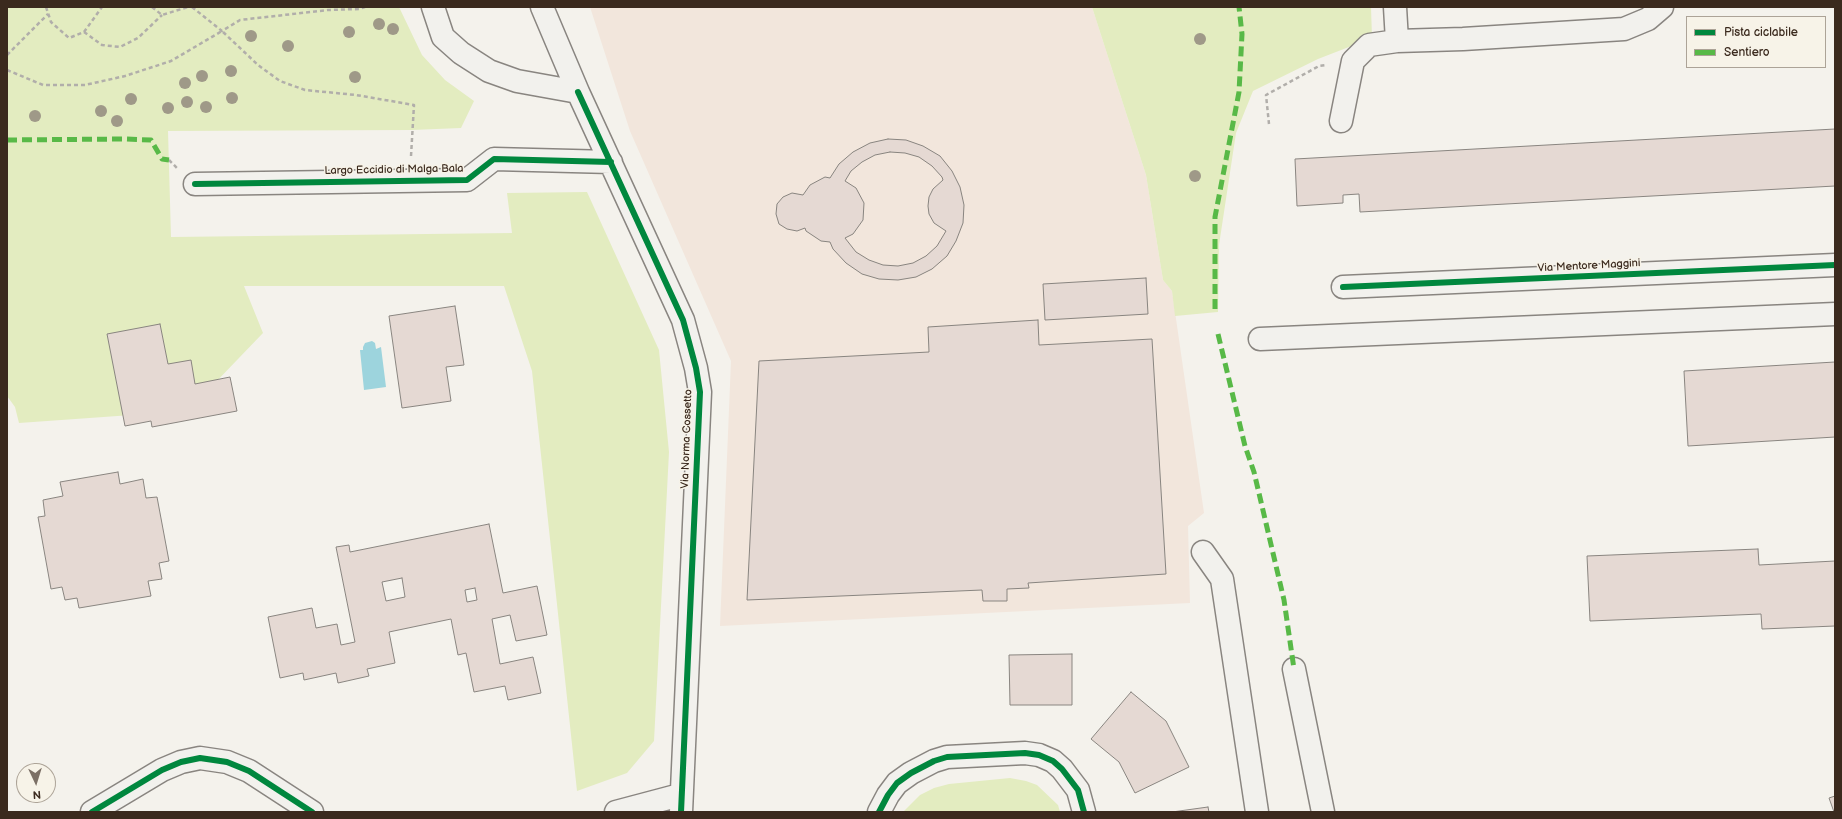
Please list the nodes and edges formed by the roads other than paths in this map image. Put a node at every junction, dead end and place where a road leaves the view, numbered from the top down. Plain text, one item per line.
1 (433, 7) edge
2 (542, 7) edge
3 (1395, 7) edge
4 (1662, 7) edge
5 (1397, 41) junction
6 (578, 92) junction
7 (1341, 121) dead end
8 (611, 162) junction
9 (195, 184) dead end
10 (1835, 265) edge
11 (1343, 287) dead end
12 (1835, 314) edge
13 (1260, 339) dead end
14 (1203, 552) dead end
15 (1294, 669) dead end
16 (680, 803) edge
17 (92, 812) edge
18 (312, 812) edge
19 (616, 812) edge
20 (879, 812) edge
21 (1084, 812) edge
22 (1257, 812) edge
23 (1323, 812) edge

1 - 6 street
2 - 6 street, Via Norma Cossetto
3 - 5 street
4 - 5 street
5 - 7 street
6 - 8 street, Via Norma Cossetto
8 - 9 street, Largo Eccidio di Malga Bala
8 - 16 street, Via Norma Cossetto
10 - 11 street, Via Mentore Maggini
12 - 13 street
14 - 22 street
15 - 23 street
16 - 19 street
17 - 18 street
20 - 21 street

